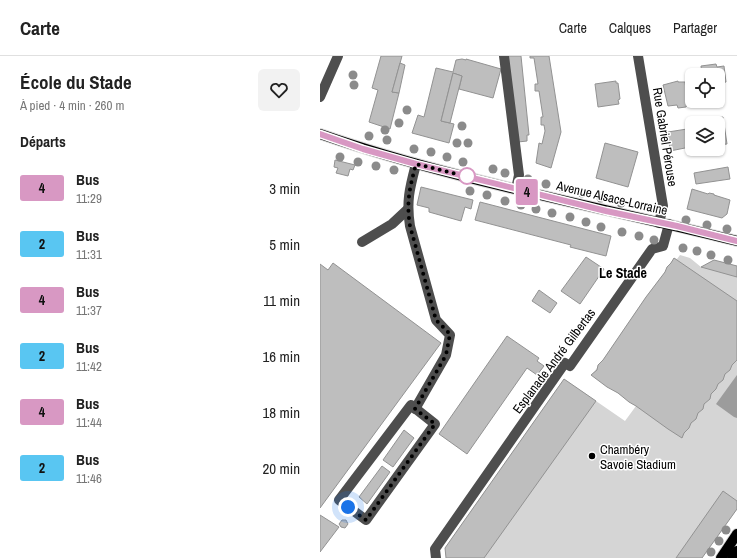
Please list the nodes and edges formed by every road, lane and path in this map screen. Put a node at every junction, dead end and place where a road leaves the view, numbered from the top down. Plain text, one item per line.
1 (338, 56) edge
2 (504, 56) edge
3 (638, 56) edge
4 (320, 97) edge
5 (320, 134) edge
6 (416, 164) junction
7 (516, 189) junction
8 (407, 210) junction
9 (664, 224) junction
10 (737, 241) edge
11 (362, 242) dead end
12 (662, 246) joint
13 (415, 409) junction
14 (737, 534) edge
15 (737, 551) edge
16 (436, 558) edge
17 (720, 558) edge
18 (732, 558) edge

1 - 4 street
2 - 7 street
3 - 9 street, Rue Gabriel Pérouse
5 - 6 main road, Avenue Alsace-Lorraine
6 - 7 main road, Avenue Alsace-Lorraine
6 - 8 street
7 - 9 main road, Avenue Alsace-Lorraine
8 - 11 street
8 - 13 street
9 - 10 main road, Avenue Alsace-Lorraine
9 - 12 street, Rue Gabriel Pérouse
12 - 16 street, Esplanade André Gilbertas
13 - 13 street
14 - 17 main road
15 - 18 main road

